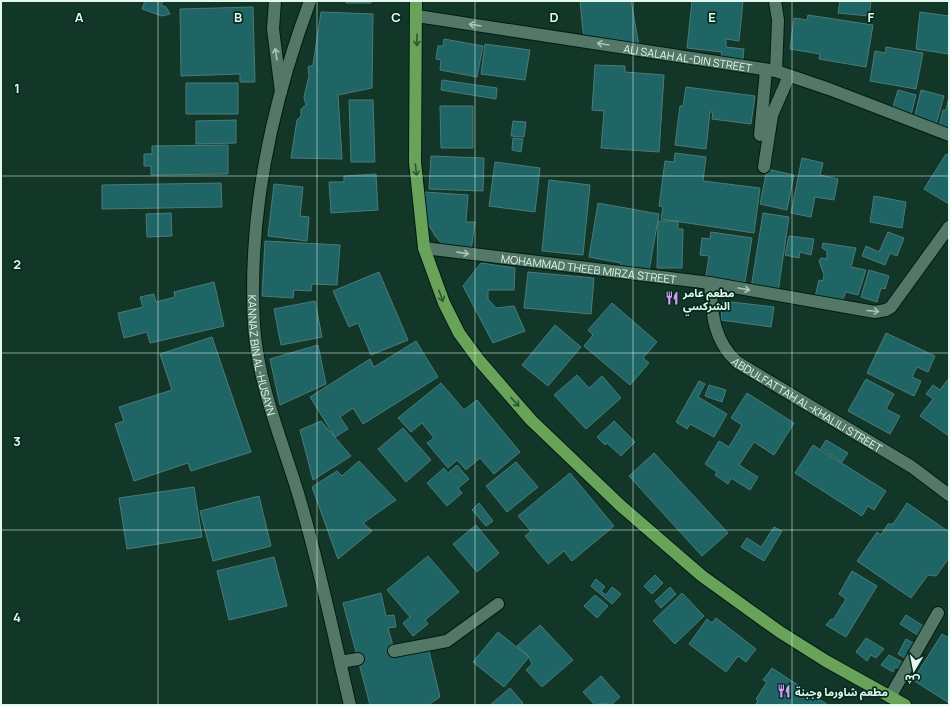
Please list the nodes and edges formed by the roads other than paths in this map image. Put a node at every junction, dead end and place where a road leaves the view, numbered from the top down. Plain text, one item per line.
1 (275, 1) edge
2 (310, 1) edge
3 (416, 1) edge
4 (775, 1) edge
5 (417, 16) junction
6 (771, 71) junction
7 (790, 76) junction
8 (281, 93) junction
9 (949, 134) edge
10 (760, 135) dead end
11 (764, 167) dead end
12 (949, 226) edge
13 (946, 239) edge
14 (424, 248) junction
15 (710, 283) junction
16 (949, 495) edge
17 (498, 604) dead end
18 (938, 613) dead end
19 (394, 651) dead end
20 (358, 659) dead end
21 (340, 662) junction
22 (890, 697) junction
23 (350, 705) edge
24 (905, 705) edge

8 -> 1 street
2 - 8 street, KANNAZ BIN AL-HUSAYN
3 - 5 main road
4 - 6 street
6 -> 5 street, ALI SALAH AL-DIN STREET
5 -> 14 main road
6 - 7 street, ALI SALAH AL-DIN STREET
6 - 10 street
7 - 9 street, ALI SALAH AL-DIN STREET
7 - 11 street
8 - 21 street, KANNAZ BIN AL-HUSAYN
12 - 13 street, MOHAMMAD THEEB MIRZA STREET
15 -> 13 street, MOHAMMAD THEEB MIRZA STREET
14 -> 15 street, MOHAMMAD THEEB MIRZA STREET
14 -> 22 main road
15 - 16 street, ABDULFATTAH AL-KHALILI STREET
17 - 19 street
18 - 22 street
20 - 21 street
21 - 23 street, KANNAZ BIN AL-HUSAYN
22 - 24 main road

